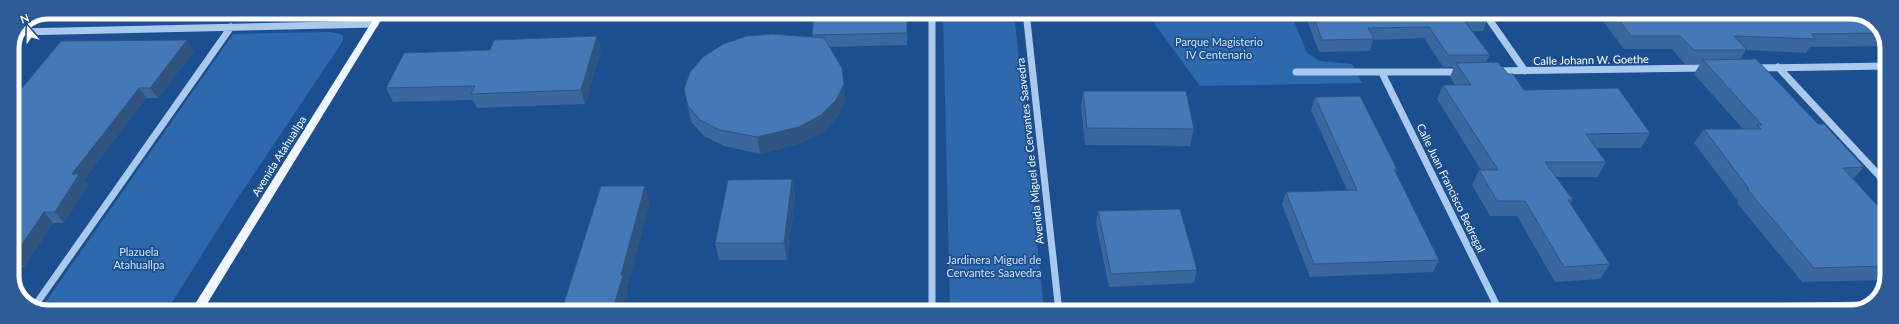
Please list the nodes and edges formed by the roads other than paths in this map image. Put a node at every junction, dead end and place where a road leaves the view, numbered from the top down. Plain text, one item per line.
1 (378, 19) edge
2 (932, 19) edge
3 (1027, 19) edge
4 (1489, 19) edge
5 (375, 24) junction
6 (231, 27) junction
7 (24, 32) edge
8 (1880, 66) edge
9 (1778, 67) junction
10 (1714, 68) edge
11 (1746, 68) edge
12 (1485, 71) edge
13 (1525, 71) junction
14 (1296, 72) dead end
15 (1469, 72) edge
16 (1382, 73) junction
17 (1880, 176) edge
18 (37, 303) edge
19 (200, 305) edge
20 (932, 305) edge
21 (1058, 305) edge
22 (1497, 305) edge

1 - 5 main road, Avenida Atahuallpa
2 - 20 street
3 - 21 street, Avenida Miguel de Cervantes Saavedra
4 - 13 street
5 - 6 street
5 - 19 main road, Avenida Atahuallpa
6 - 7 street
6 - 18 street
8 - 9 street
9 - 11 street
9 - 17 street
10 - 13 street, Calle Johann W. Goethe
12 - 13 street, Calle Johann W. Goethe
14 - 16 street
15 - 16 street
16 - 22 street, Calle Juan Francisco Bedregal

